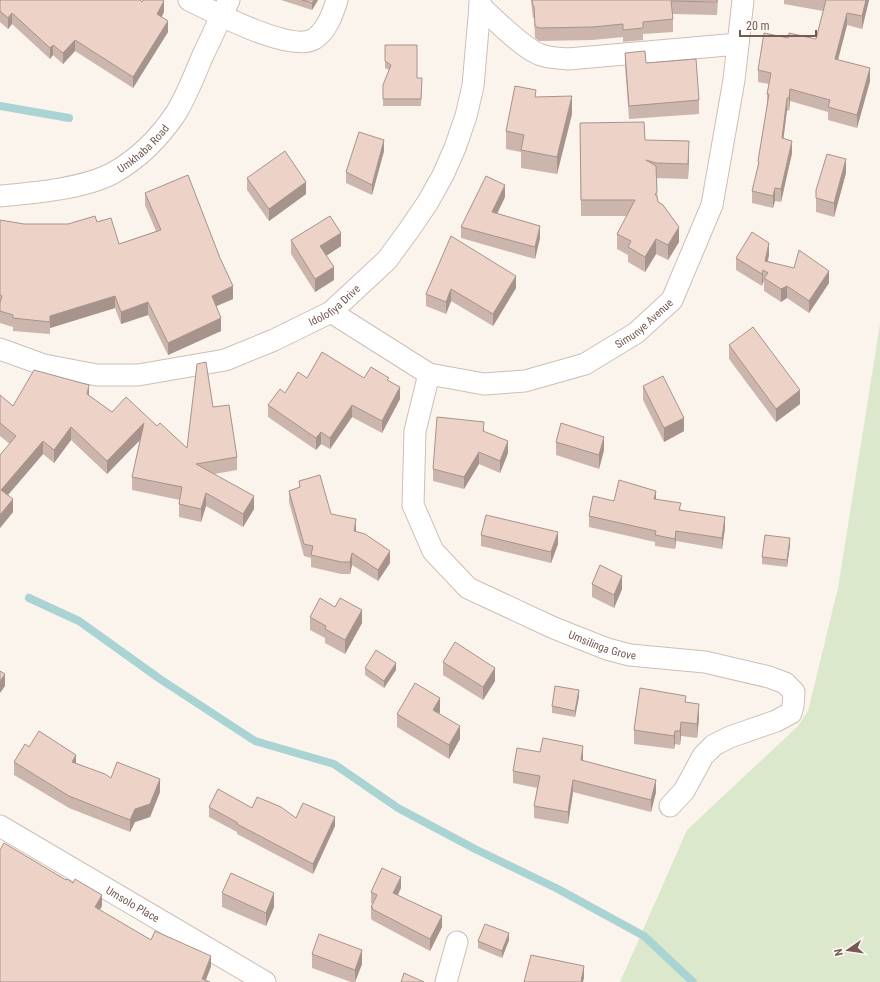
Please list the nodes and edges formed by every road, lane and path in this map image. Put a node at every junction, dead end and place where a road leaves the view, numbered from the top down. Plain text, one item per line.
1 (189, 0) edge
2 (337, 0) edge
3 (743, 0) edge
4 (480, 3) edge
5 (225, 8) edge
6 (738, 44) junction
7 (0, 196) edge
8 (331, 312) junction
9 (0, 349) edge
10 (429, 374) junction
11 (670, 806) dead end
12 (0, 826) edge
13 (457, 942) dead end
14 (265, 982) edge
15 (446, 982) edge

1 - 5 street
2 - 5 street
3 - 6 street, Simunye Avenue
4 - 6 street
4 - 8 street, Idolofiya Drive
5 - 7 street, Umkhaba Road
6 - 10 street, Simunye Avenue
8 - 9 street, Idolofiya Drive
8 - 10 street, Simunye Avenue
10 - 11 street, Umsilinga Grove
12 - 14 street, Umsolo Place
13 - 15 street

